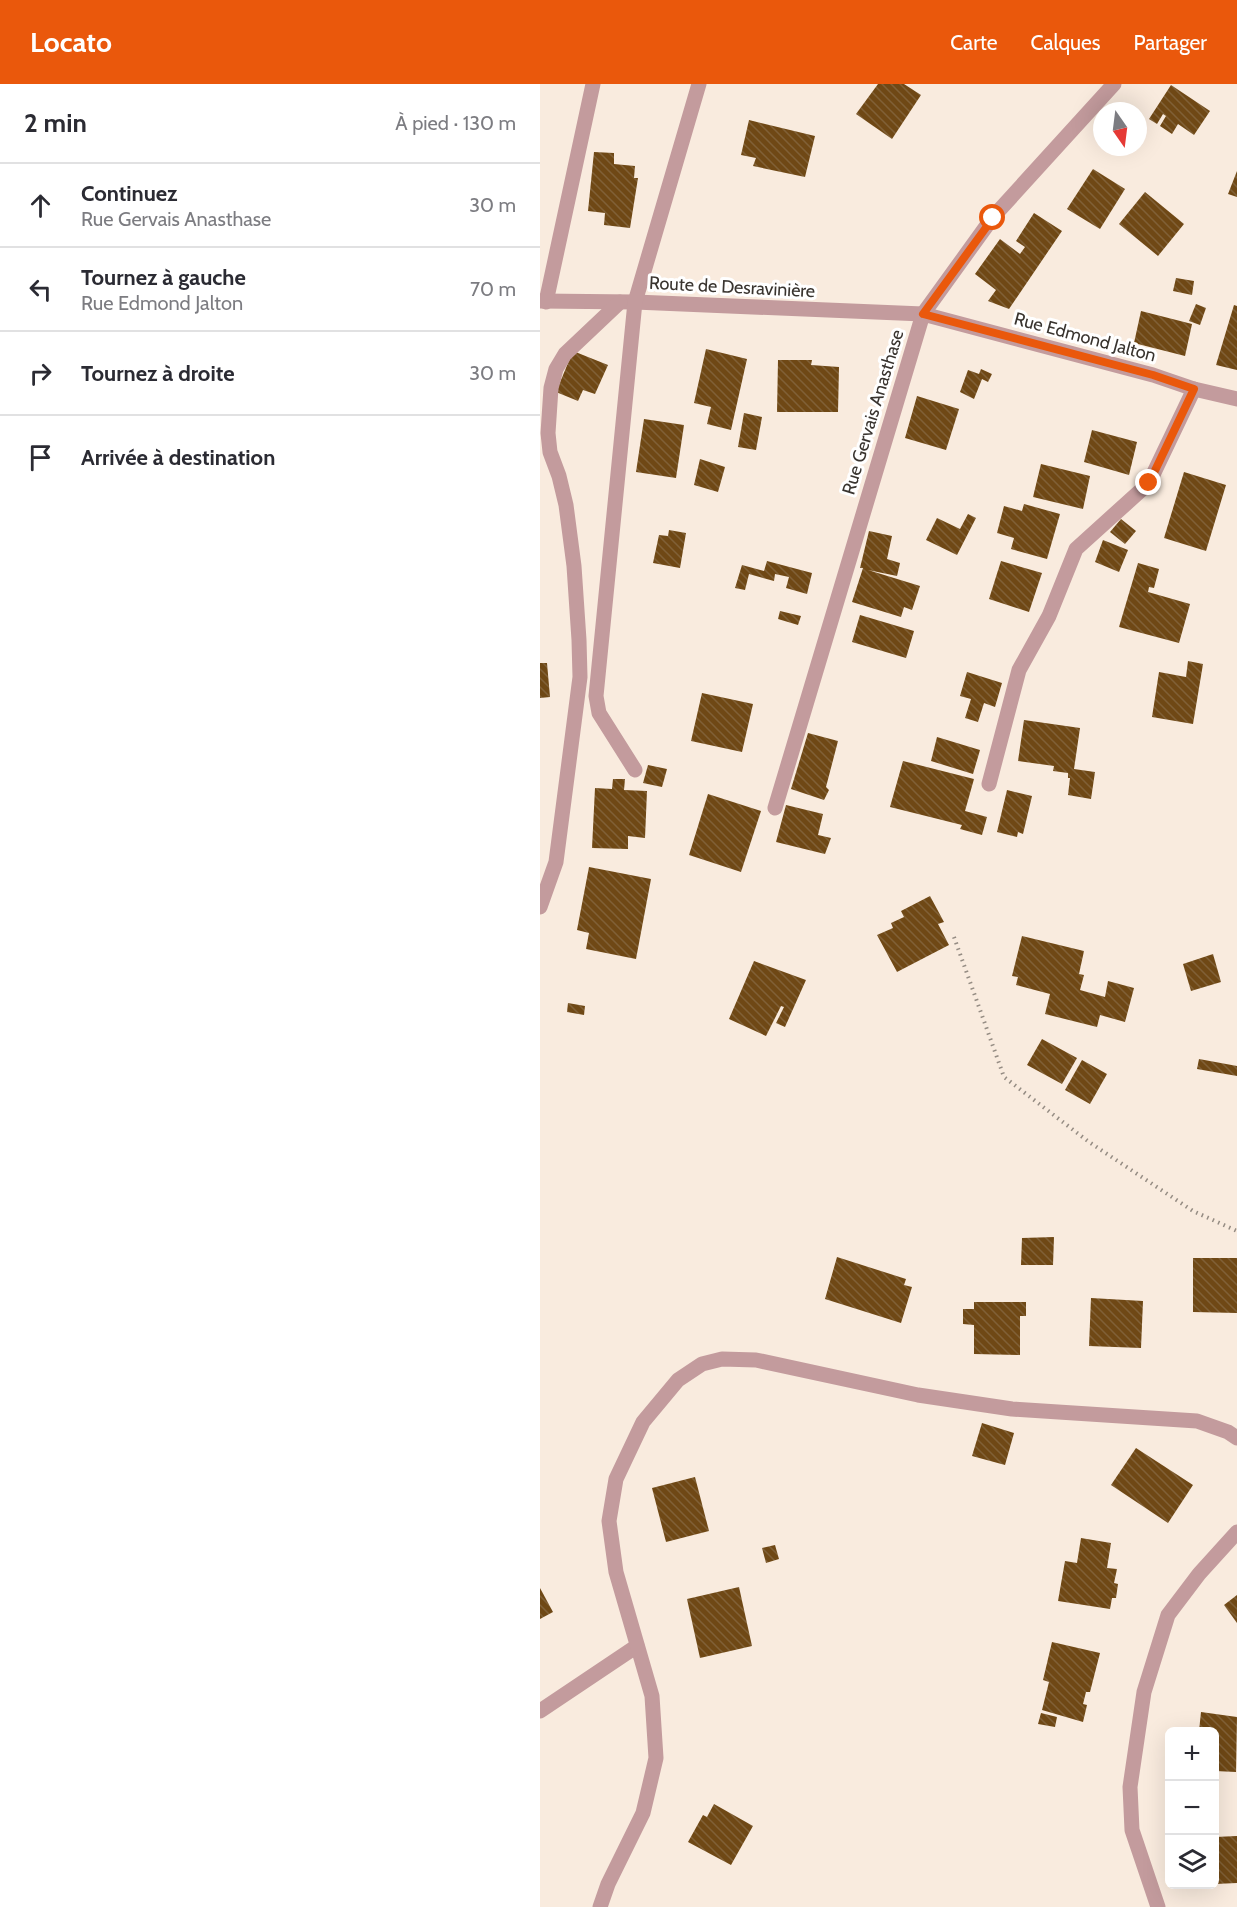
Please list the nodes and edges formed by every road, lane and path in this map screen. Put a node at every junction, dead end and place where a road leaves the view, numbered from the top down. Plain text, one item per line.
1 (593, 84) edge
2 (699, 84) edge
3 (1114, 84) edge
4 (543, 302) edge
5 (627, 302) junction
6 (923, 314) junction
7 (1194, 389) junction
8 (1237, 399) edge
9 (635, 770) dead end
10 (989, 784) dead end
11 (775, 807) dead end
12 (540, 907) edge
13 (954, 937) dead end
14 (1237, 1230) edge
15 (1237, 1438) edge
16 (1237, 1532) edge
17 (637, 1646) junction
18 (540, 1711) edge
19 (600, 1907) edge
20 (1158, 1907) edge

1 - 4 street
2 - 5 street
3 - 6 street, Rue Gervais Anasthase
4 - 5 street, Route de Desravinière
5 - 6 street, Route de Desravinière
5 - 9 street
5 - 12 street
6 - 7 street, Rue Edmond Jalton
6 - 11 street, Rue Gervais Anasthase
7 - 8 street, Rue Edmond Jalton
7 - 10 street
13 - 14 path
15 - 17 street
16 - 20 street
17 - 18 street
17 - 19 street

